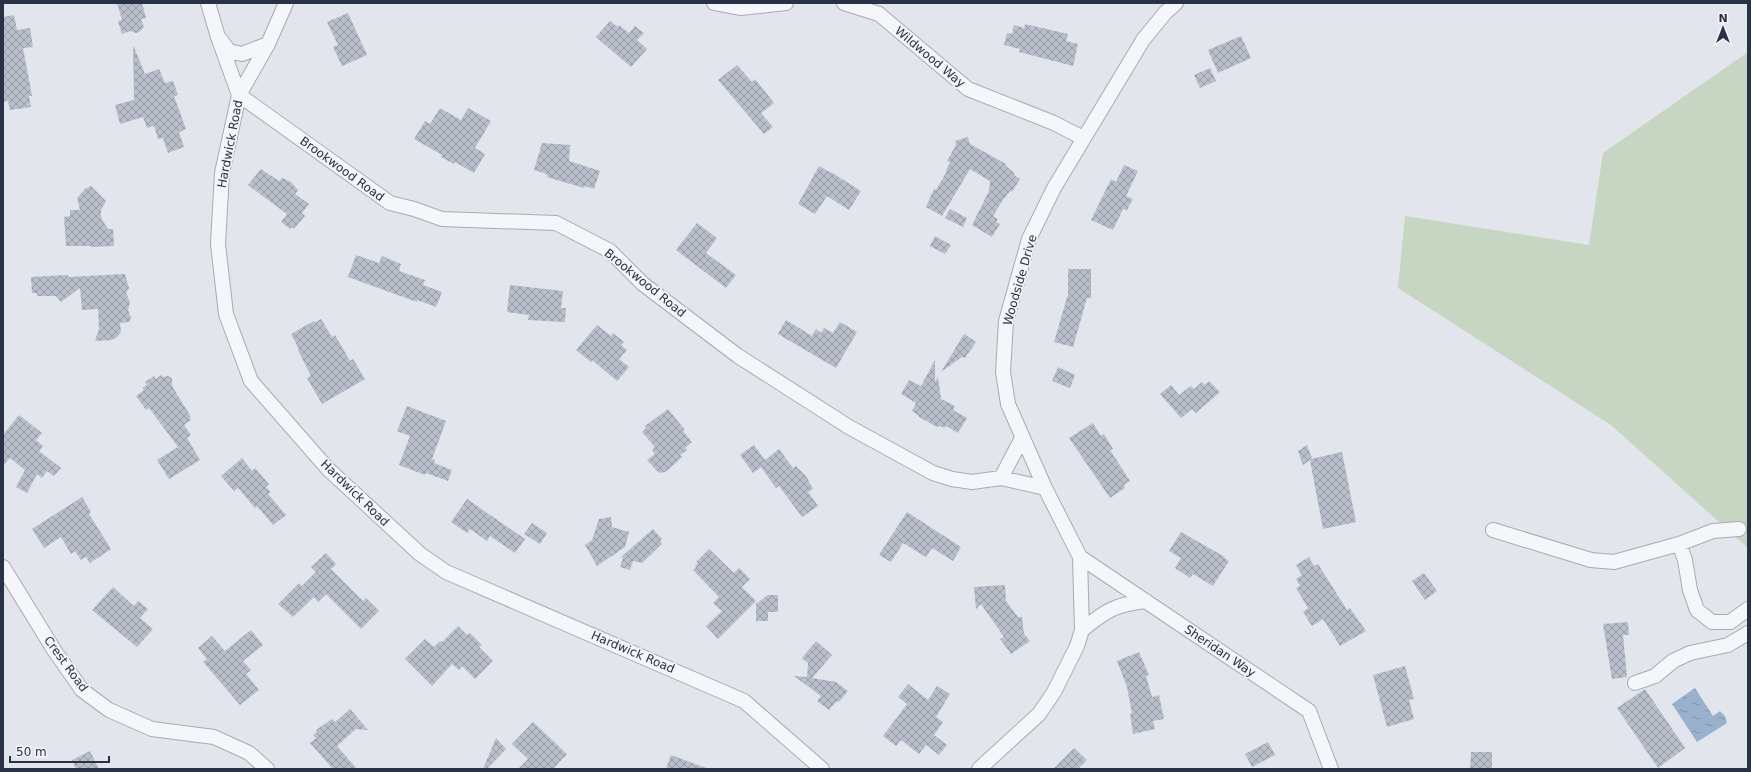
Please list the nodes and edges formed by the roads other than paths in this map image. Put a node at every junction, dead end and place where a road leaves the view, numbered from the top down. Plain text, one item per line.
1 (208, 3) edge
2 (286, 3) edge
3 (714, 3) edge
4 (786, 3) edge
5 (844, 3) edge
6 (1176, 3) edge
7 (218, 37) junction
8 (268, 44) junction
9 (239, 95) junction
10 (1083, 138) junction
11 (1022, 438) junction
12 (1001, 478) junction
13 (1045, 488) junction
14 (1739, 529) dead end
15 (1494, 530) dead end
16 (1679, 544) junction
17 (1080, 556) junction
18 (3, 567) edge
19 (1146, 601) junction
20 (1744, 612) edge
21 (1082, 630) junction
22 (1748, 630) edge
23 (1748, 633) edge
24 (1635, 683) dead end
25 (267, 769) edge
26 (822, 769) edge
27 (979, 769) edge
28 (1331, 769) edge

1 - 7 street
2 - 8 street, Hardwick Road
3 - 4 street
5 - 10 street, Wildwood Way
6 - 10 street, Woodside Drive
7 - 8 street
7 - 9 street
8 - 9 street, Hardwick Road
9 - 12 street, Brookwood Road
9 - 26 street, Hardwick Road
10 - 11 street, Woodside Drive
11 - 12 street
11 - 13 street, Woodside Drive
12 - 13 street, Brookwood Road
13 - 17 street, Woodside Drive
14 - 16 street
15 - 16 street
16 - 20 street
17 - 19 street, Sheridan Way
17 - 21 street, Woodside Drive
18 - 25 street, Crest Road
19 - 21 street
19 - 28 street, Sheridan Way
20 - 22 street
21 - 27 street, Woodside Drive
23 - 24 street

